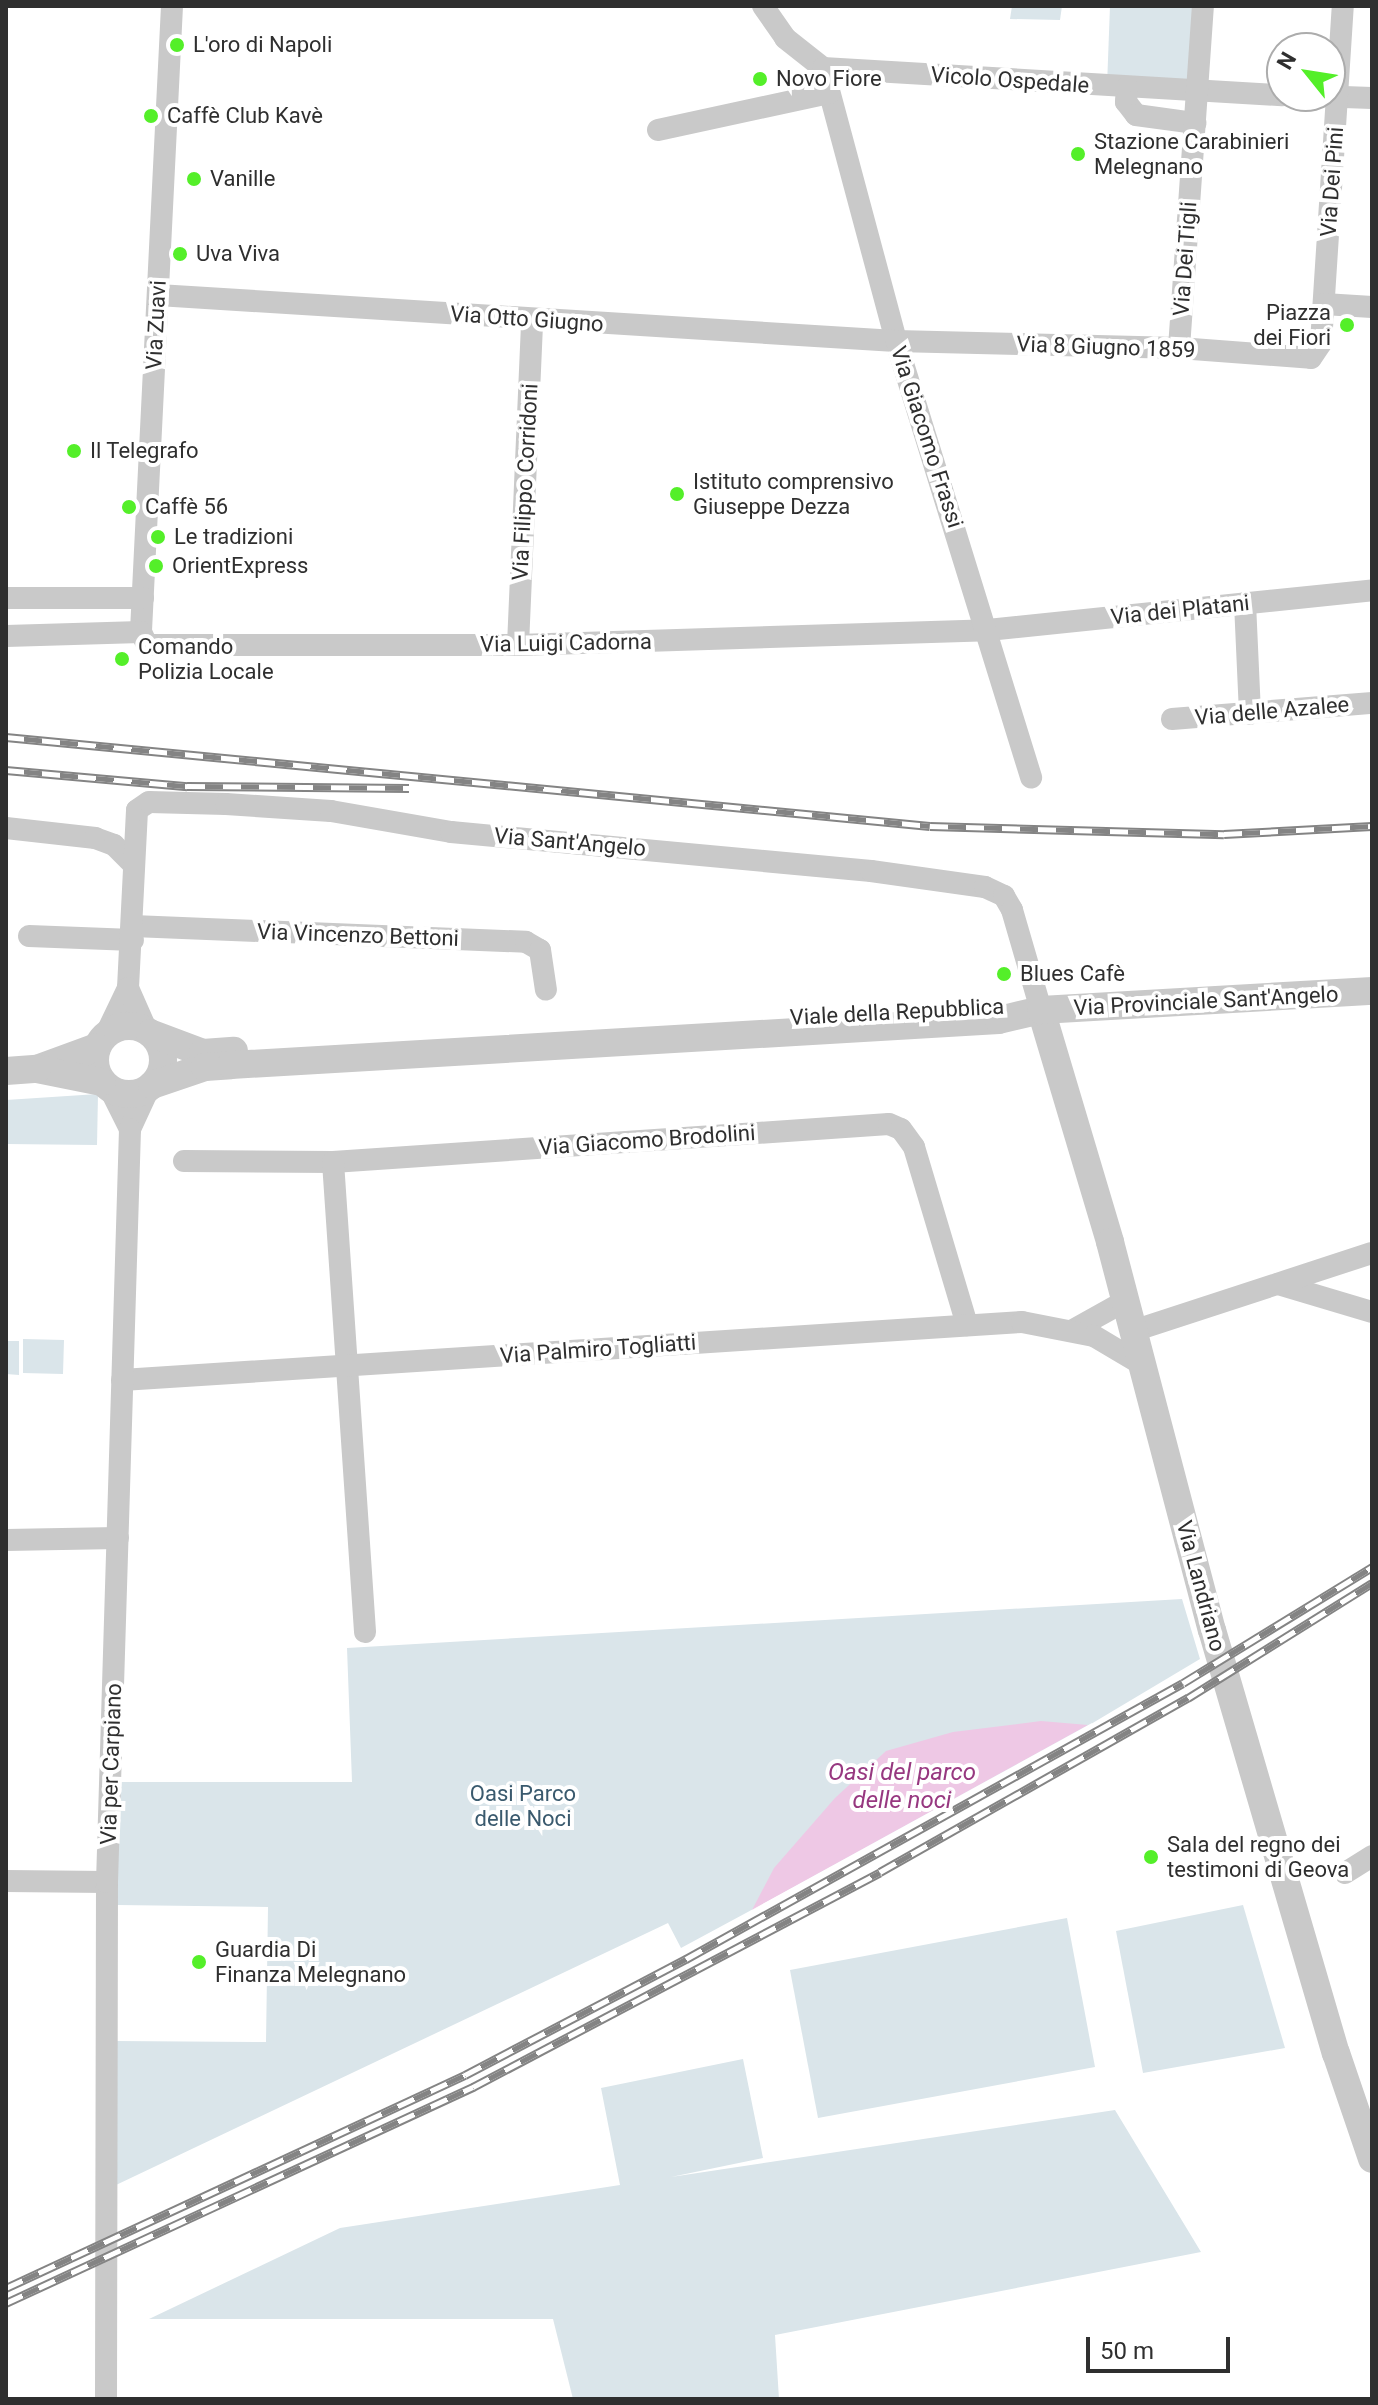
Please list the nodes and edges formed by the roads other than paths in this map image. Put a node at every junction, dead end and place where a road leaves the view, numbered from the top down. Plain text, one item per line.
1 (172, 6) edge
2 (763, 6) edge
3 (1203, 6) edge
4 (1343, 6) edge
5 (1342, 32) edge
6 (823, 68) junction
7 (1127, 87) junction
8 (1197, 92) junction
9 (829, 93) junction
10 (1266, 94) edge
11 (1346, 97) edge
12 (1372, 98) edge
13 (1337, 112) edge
14 (1195, 123) junction
15 (658, 130) dead end
16 (158, 295) junction
17 (1324, 304) junction
18 (1372, 307) edge
19 (532, 319) junction
20 (896, 341) junction
21 (1179, 348) junction
22 (1314, 356) joint
23 (1372, 590) edge
24 (6, 598) edge
25 (143, 598) junction
26 (1245, 603) junction
27 (988, 630) junction
28 (10, 636) edge
29 (143, 638) junction
30 (518, 645) junction
31 (1372, 703) edge
32 (1250, 714) junction
33 (1172, 719) dead end
34 (1031, 778) dead end
35 (6, 828) edge
36 (132, 855) junction
37 (133, 933) junction
38 (29, 936) dead end
39 (128, 988) junction
40 (546, 990) dead end
41 (1372, 991) edge
42 (1041, 1010) junction
43 (149, 1032) junction
44 (101, 1040) junction
45 (37, 1069) junction
46 (6, 1071) edge
47 (106, 1086) junction
48 (151, 1087) junction
49 (130, 1129) junction
50 (184, 1161) dead end
51 (333, 1162) junction
52 (1372, 1253) edge
53 (1278, 1284) junction
54 (1125, 1301) junction
55 (1372, 1312) edge
56 (967, 1325) junction
57 (1073, 1330) junction
58 (1133, 1331) junction
59 (1141, 1364) junction
60 (346, 1365) junction
61 (122, 1380) junction
62 (118, 1538) junction
63 (6, 1540) edge
64 (365, 1632) dead end
65 (1372, 1856) edge
66 (1345, 1873) dead end
67 (6, 1881) edge
68 (107, 1882) junction
69 (1372, 2159) edge
70 (106, 2399) edge

1 - 16 street, Via Zuavi
2 - 6 street
3 - 8 street
4 - 5 street, Via Dei Pini
6 - 7 street, Vicolo Ospedale
6 - 9 street, Via Giacomo Frassi
7 - 8 street, Vicolo Ospedale
7 - 14 street
8 - 10 street, Vicolo Ospedale
8 - 14 street, Via Dei Tigli
9 - 15 street
9 - 20 street, Via Giacomo Frassi
11 - 12 street
13 - 17 street, Via Dei Pini
14 - 21 street, Via Dei Tigli
16 - 19 street, Via Otto Giugno
16 - 25 street, Via Zuavi
17 - 18 street
17 - 22 street, Via Dei Pini
19 - 20 street, Via Otto Giugno
19 - 30 street, Via Filippo Corridoni
20 - 21 street, Via 8 Giugno 1859
20 - 27 street, Via Giacomo Frassi
21 - 22 street, Via 8 Giugno 1859
23 - 26 street, Via dei Platani
24 - 25 street
25 - 29 street, Via Zuavi
26 - 27 street, Via dei Platani
26 - 32 street
27 - 30 street, Via Luigi Cadorna
27 - 34 street, Via Giacomo Frassi
28 - 29 street, Via Luigi Cadorna
29 - 30 street, Via Luigi Cadorna
31 - 32 street, Via delle Azalee
32 - 33 street, Via delle Azalee
35 - 36 street
36 - 37 street
36 - 42 street, Via Sant'Angelo
37 - 38 street
37 - 39 street
37 - 40 street, Via Vincenzo Bettoni
39 - 43 street
39 - 44 street
41 - 42 street, Via Provinciale Sant'Angelo
42 - 43 street, Viale della Repubblica
42 - 48 street, Viale della Repubblica
42 - 54 street, Via Landriano
43 - 44 street, Viale della Repubblica
43 - 48 street
44 - 45 street, Viale della Repubblica
44 - 47 street
45 - 46 street, Viale della Repubblica
45 - 47 street, Viale della Repubblica
47 - 48 street, Viale della Repubblica
47 - 49 street, Via per Carpiano
48 - 49 street, Via per Carpiano
49 - 61 street, Via per Carpiano
50 - 51 street, Via Giacomo Brodolini
51 - 56 street, Via Giacomo Brodolini
51 - 60 street
52 - 53 street
53 - 55 street
53 - 58 street
54 - 57 street
54 - 58 street, Via Landriano
56 - 57 street, Via Palmiro Togliatti
56 - 60 street, Via Palmiro Togliatti
57 - 59 street, Via Palmiro Togliatti
58 - 59 street, Via Landriano
59 - 69 street, Via Landriano
60 - 61 street, Via Palmiro Togliatti
60 - 64 street
61 - 62 street, Via per Carpiano
62 - 63 street
62 - 68 street, Via per Carpiano
65 - 66 street
67 - 68 street
68 - 70 street, Via per Carpiano

